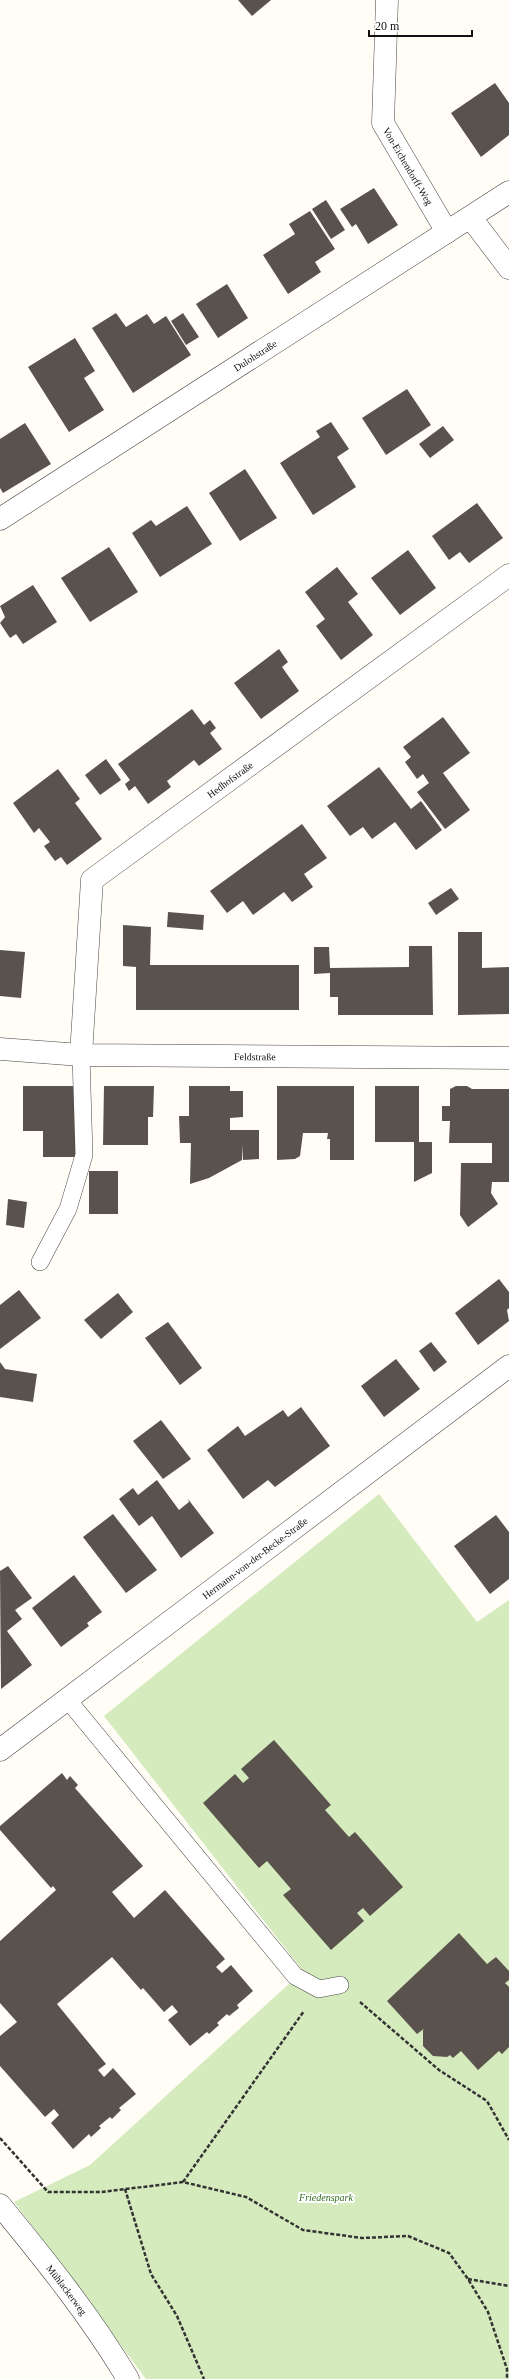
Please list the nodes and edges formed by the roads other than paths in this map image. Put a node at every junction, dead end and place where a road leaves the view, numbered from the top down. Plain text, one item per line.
1 (387, 0) edge
2 (509, 192) edge
3 (470, 218) junction
4 (447, 232) junction
5 (509, 268) edge
6 (0, 519) edge
7 (509, 575) edge
8 (0, 1049) edge
9 (81, 1055) junction
10 (509, 1058) edge
11 (40, 1262) dead end
12 (509, 1366) edge
13 (67, 1699) junction
14 (0, 1750) edge
15 (340, 1985) road end
16 (0, 2206) edge
17 (128, 2379) edge

1 - 4 street, Von-Eichendorff-Weg
2 - 3 street, Dulohstraße
3 - 4 street, Dulohstraße
3 - 5 street
4 - 6 street, Dulohstraße
7 - 9 street, Hedhofstraße
8 - 9 street, Feldstraße
9 - 10 street, Feldstraße
9 - 11 lane
12 - 13 street, Hermann-von-der-Becke-Straße
13 - 14 street, Hermann-von-der-Becke-Straße
13 - 15 lane
16 - 17 street, Mühlackerweg

